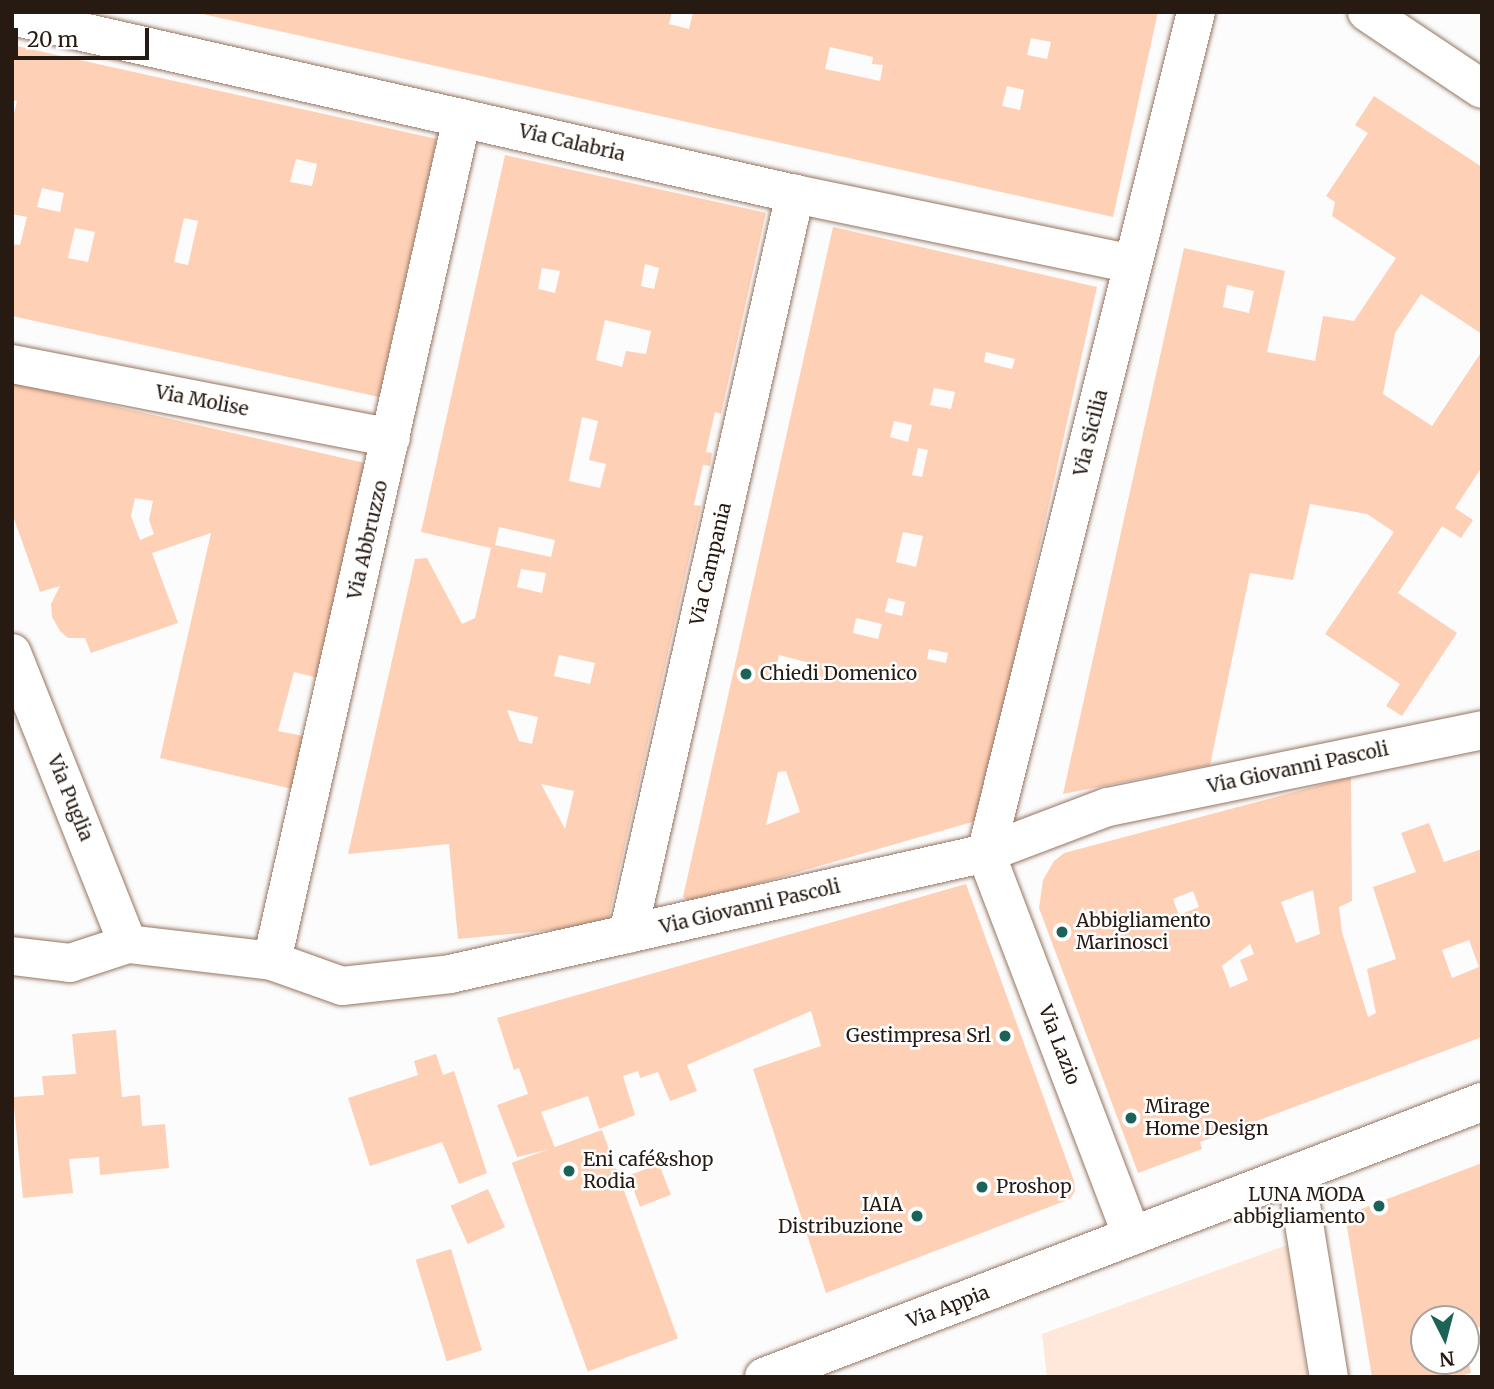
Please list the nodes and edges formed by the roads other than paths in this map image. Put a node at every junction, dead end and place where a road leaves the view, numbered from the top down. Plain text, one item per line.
1 (1196, 12) edge
2 (1367, 12) edge
3 (12, 16) edge
4 (1482, 89) edge
5 (462, 118) junction
6 (795, 194) junction
7 (1133, 264) junction
8 (12, 364) edge
9 (391, 438) junction
10 (12, 653) edge
11 (1482, 730) edge
12 (986, 853) junction
13 (628, 934) junction
14 (128, 944) junction
15 (12, 956) edge
16 (272, 961) junction
17 (1482, 1102) edge
18 (1296, 1174) junction
19 (1132, 1237) junction
20 (764, 1377) edge
21 (1329, 1377) edge

1 - 7 street, Via Sicilia
2 - 4 street
3 - 5 street, Via Calabria
5 - 6 street, Via Calabria
5 - 9 street, Via Abbruzzo
6 - 7 street, Via Calabria
6 - 13 street, Via Campania
7 - 12 street, Via Sicilia
8 - 9 street, Via Molise
9 - 16 street, Via Abbruzzo
10 - 14 street, Via Puglia
11 - 12 street, Via Giovanni Pascoli
12 - 13 street, Via Giovanni Pascoli
12 - 19 street, Via Lazio
13 - 16 street, Via Giovanni Pascoli
14 - 15 street, Via Giovanni Pascoli
14 - 16 street, Via Giovanni Pascoli
17 - 18 street, Via Appia
18 - 19 street, Via Appia
18 - 21 street
19 - 20 street, Via Appia

